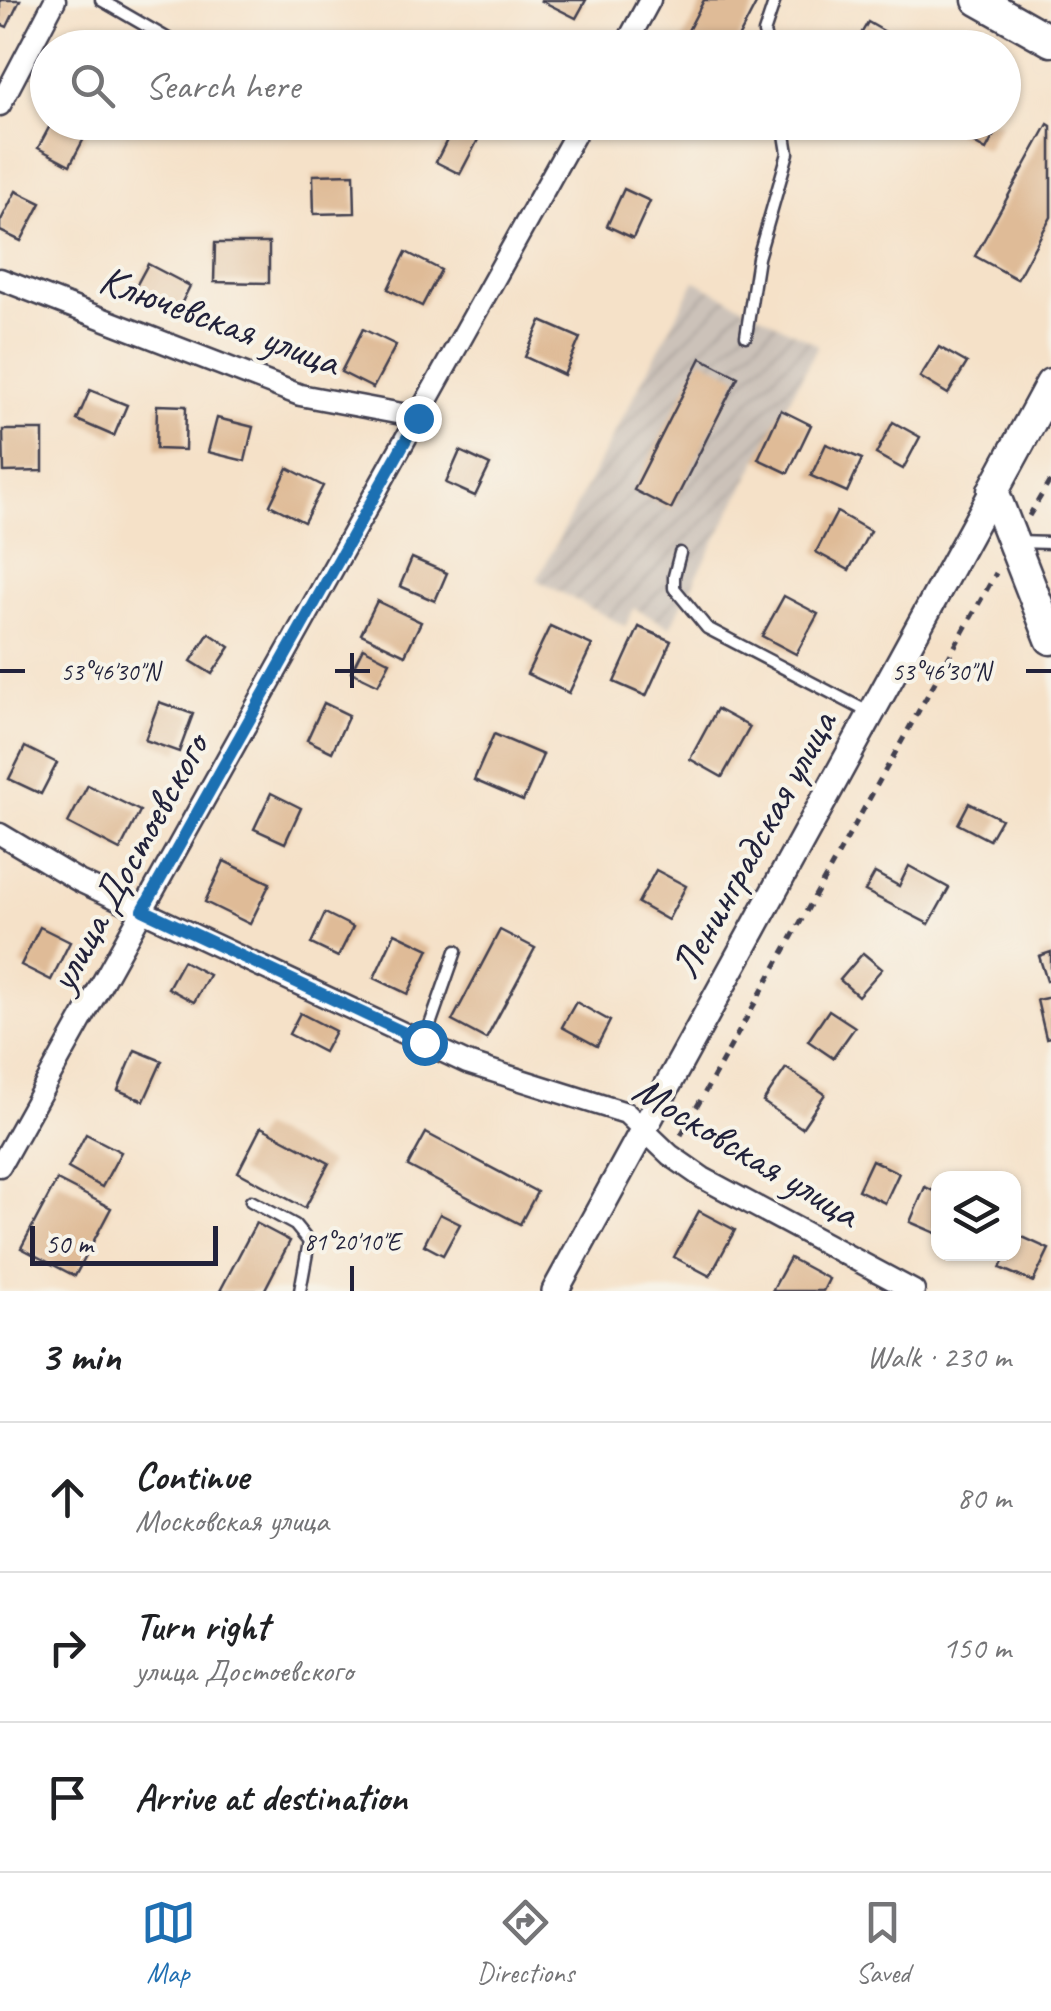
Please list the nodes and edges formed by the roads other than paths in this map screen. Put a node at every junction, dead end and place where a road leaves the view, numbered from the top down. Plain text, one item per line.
1 (55, 0) edge
2 (102, 0) edge
3 (650, 0) edge
4 (774, 0) edge
5 (978, 0) edge
6 (39, 30) edge
7 (153, 30) edge
8 (634, 30) edge
9 (765, 30) edge
10 (1051, 42) edge
11 (30, 48) edge
12 (0, 105) edge
13 (572, 140) edge
14 (786, 140) edge
15 (0, 279) edge
16 (746, 336) dead end
17 (1051, 384) edge
18 (418, 418) junction
19 (993, 491) junction
20 (1013, 542) junction
21 (1051, 544) edge
22 (680, 553) dead end
23 (1051, 639) edge
24 (872, 714) junction
25 (0, 834) edge
26 (143, 910) junction
27 (456, 952) dead end
28 (424, 1042) junction
29 (646, 1129) junction
30 (0, 1166) edge
31 (252, 1202) dead end
32 (300, 1291) edge
33 (555, 1291) edge
34 (914, 1291) edge

1 - 6 street
2 - 7 lane
3 - 8 street
4 - 9 lane
5 - 10 main road
11 - 12 street
13 - 18 street, улица Достоевского
14 - 16 lane
15 - 18 street, Ключевская улица
17 - 19 main road, Ленинградская улица
18 - 26 street, улица Достоевского
19 - 20 main road
19 - 24 street, Ленинградская улица
20 - 21 lane
20 - 23 main road
22 - 24 lane
24 - 29 street, Ленинградская улица
25 - 26 street, Московская улица
26 - 28 street, Московская улица
26 - 30 street, улица Достоевского
27 - 28 lane
28 - 29 street, Московская улица
29 - 33 street, Ленинградская улица
29 - 34 street, Московская улица
31 - 32 lane

